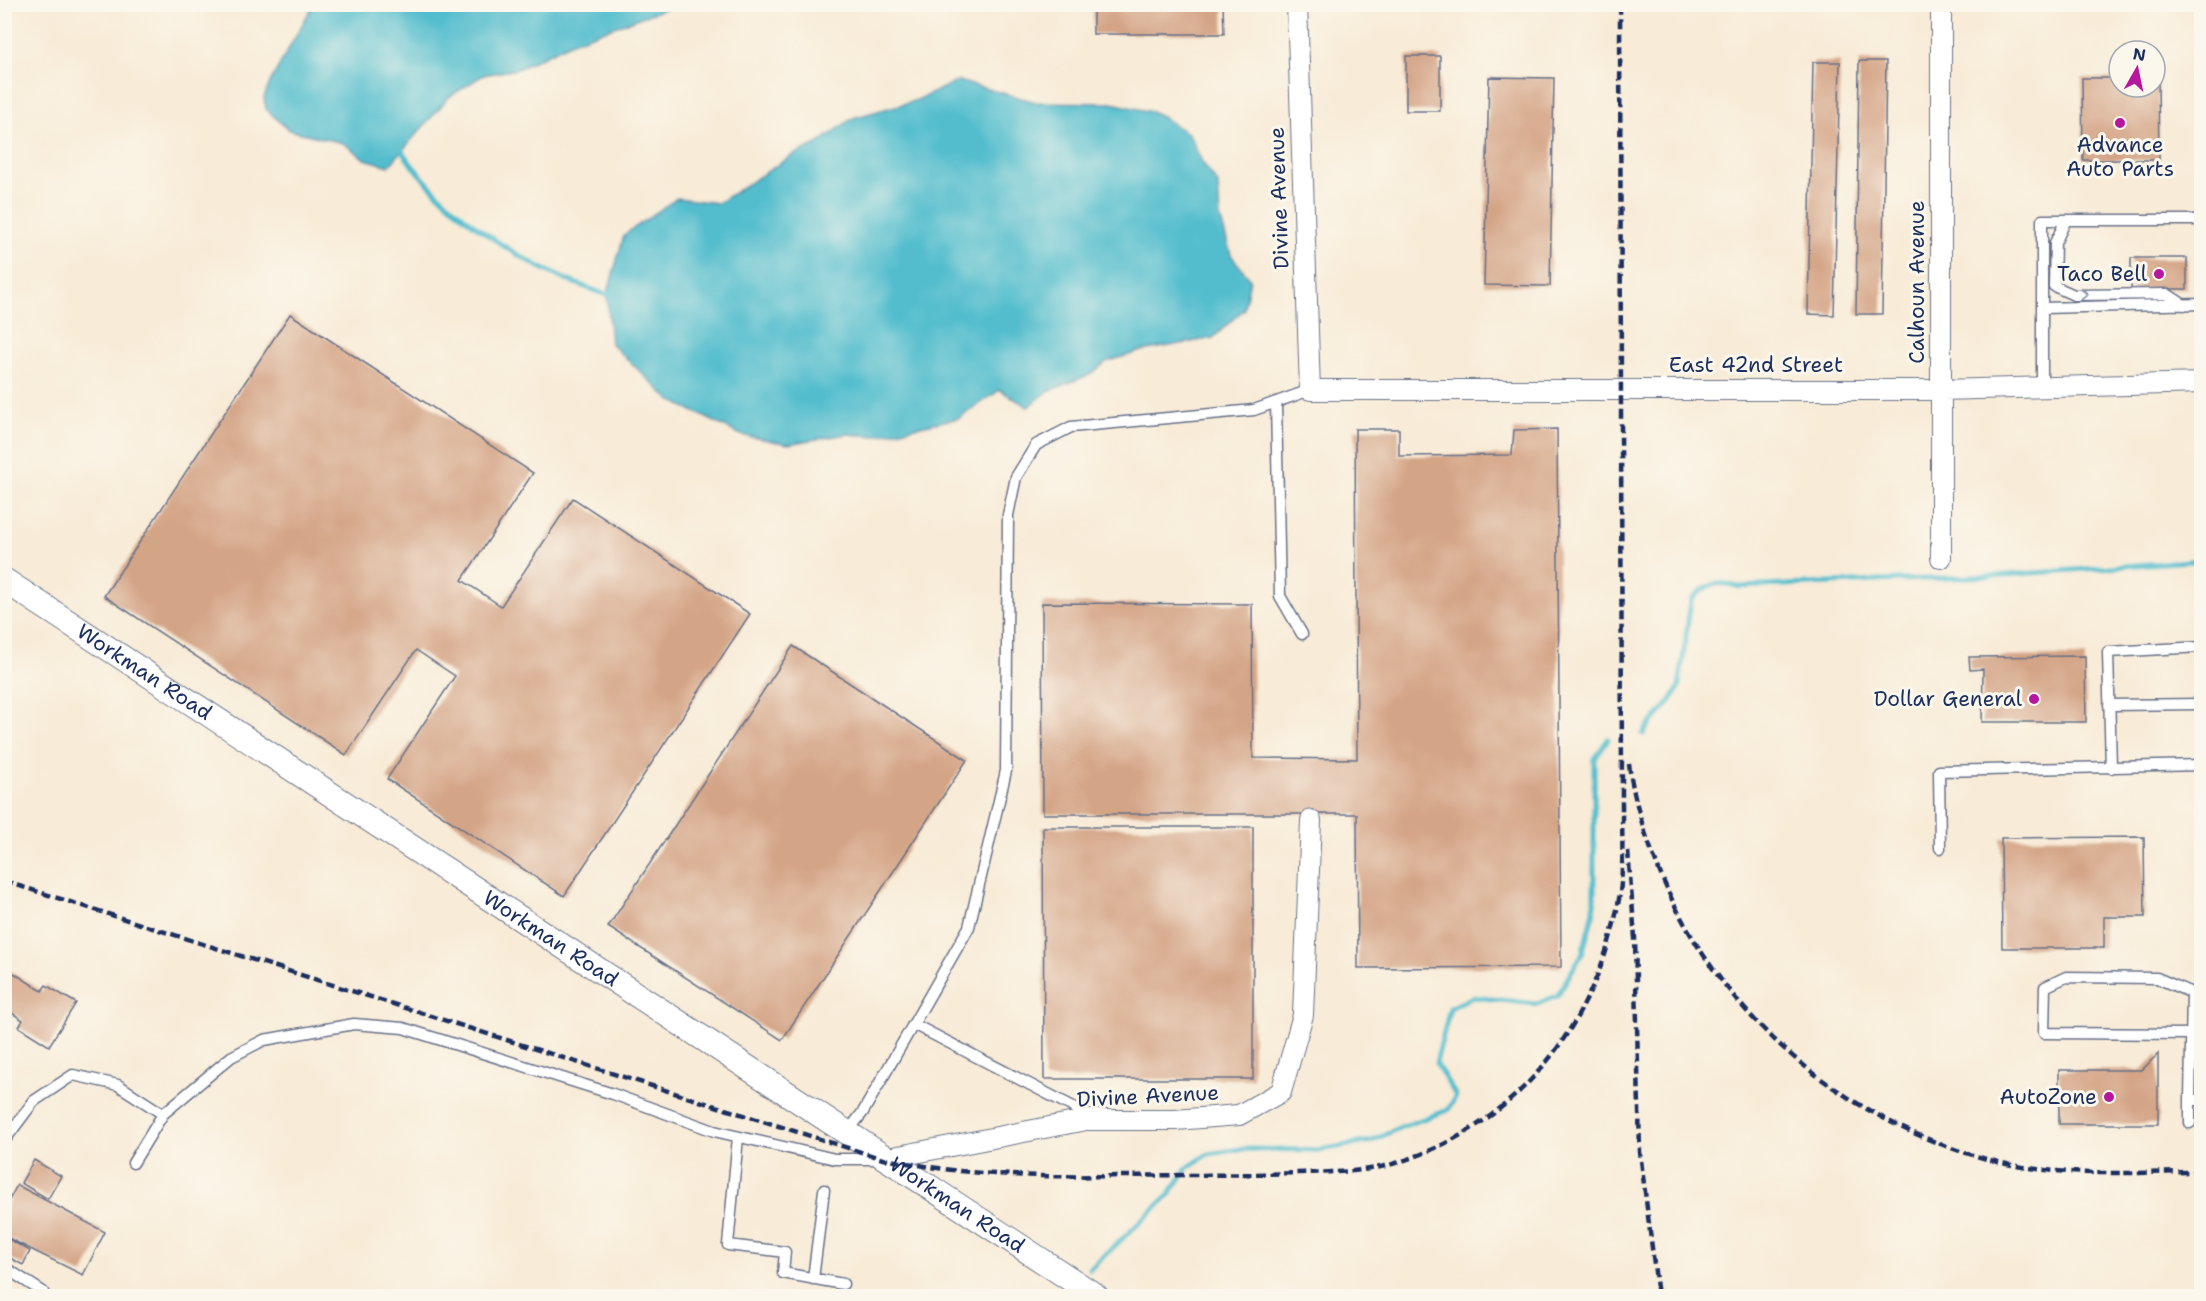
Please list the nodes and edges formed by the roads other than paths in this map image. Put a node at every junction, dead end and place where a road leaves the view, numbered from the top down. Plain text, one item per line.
1 (1297, 4) edge
2 (1941, 4) edge
3 (2066, 220) junction
4 (2202, 220) edge
5 (2202, 304) edge
6 (2184, 305) junction
7 (2043, 309) junction
8 (2202, 383) edge
9 (2042, 387) junction
10 (1310, 390) junction
11 (1942, 390) junction
12 (1276, 402) junction
13 (1941, 558) dead end
14 (4, 580) edge
15 (1302, 634) dead end
16 (2202, 647) edge
17 (2202, 704) edge
18 (2109, 705) junction
19 (2202, 765) edge
20 (2111, 768) junction
21 (1311, 820) dead end
22 (1940, 848) dead end
23 (913, 1024) junction
24 (2196, 1033) edge
25 (2190, 1100) junction
26 (2202, 1100) edge
27 (163, 1114) junction
28 (1086, 1120) junction
29 (2190, 1123) dead end
30 (846, 1135) junction
31 (738, 1137) junction
32 (4, 1141) edge
33 (883, 1159) junction
34 (133, 1163) dead end
35 (824, 1190) dead end
36 (4, 1267) edge
37 (813, 1279) junction
38 (843, 1284) dead end
39 (41, 1296) edge
40 (1096, 1296) edge

1 - 10 street, Divine Avenue
2 - 11 street, Calhoun Avenue
3 - 4 lane
3 -> 6 lane
3 - 7 lane
5 - 6 lane
6 - 7 lane
7 - 9 lane
8 - 9 street, East 42nd Street
9 - 11 street, East 42nd Street
10 - 11 street, East 42nd Street
10 - 12 lane
11 - 13 street, Calhoun Avenue
12 - 15 lane
12 - 23 lane
14 - 30 street, Workman Road
16 - 18 lane
17 - 18 lane
18 - 20 lane
19 - 20 lane
20 - 22 lane
21 - 28 street, Divine Avenue
23 - 28 lane
23 - 30 lane
24 - 24 lane
24 - 25 lane
25 - 26 lane
25 - 29 lane
27 - 31 lane
27 - 32 lane
27 - 34 lane
28 - 33 street, Divine Avenue
30 - 33 street, Workman Road
31 - 33 lane
31 - 37 lane
33 - 40 street, Workman Road
35 - 37 lane
36 - 39 lane
37 - 38 lane

